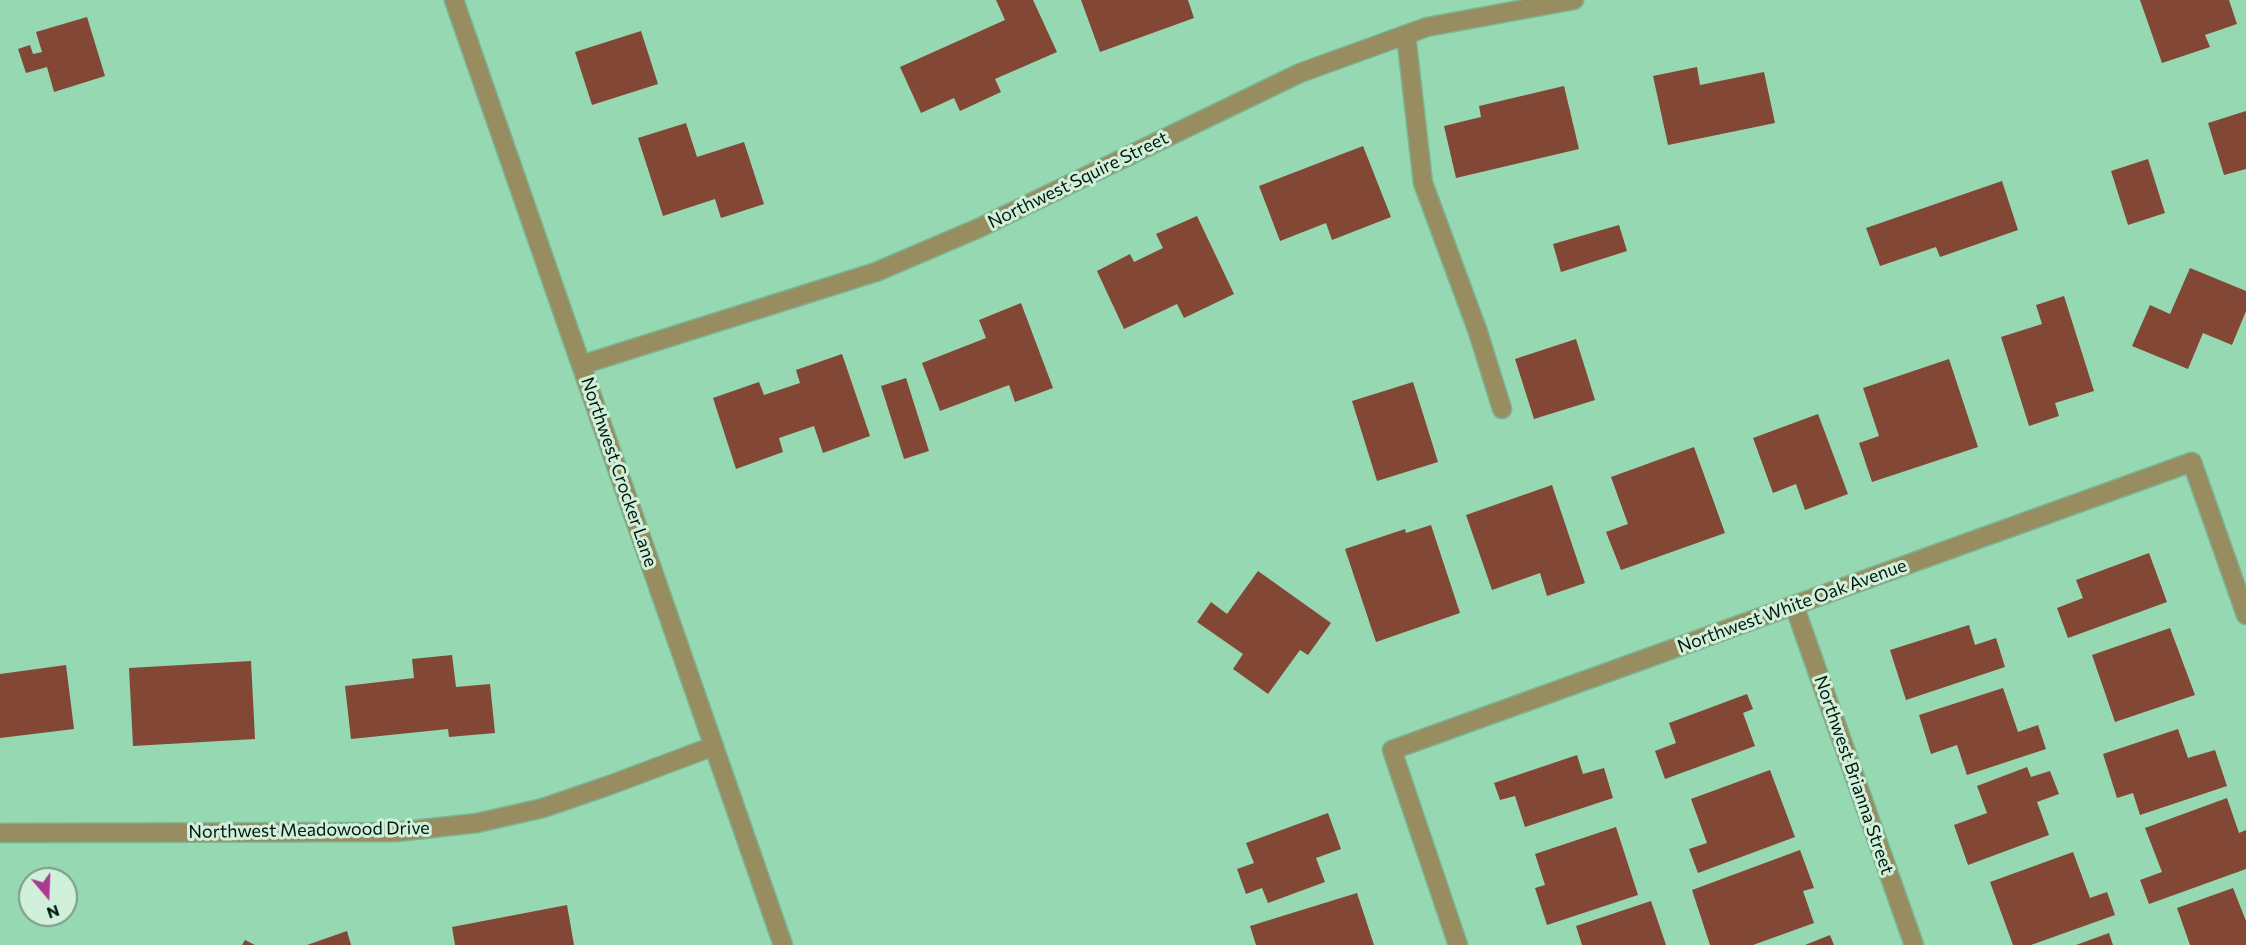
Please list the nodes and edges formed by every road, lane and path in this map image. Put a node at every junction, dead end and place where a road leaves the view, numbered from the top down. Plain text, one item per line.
1 (454, 0) edge
2 (1574, 0) edge
3 (1406, 35) junction
4 (581, 365) junction
5 (1502, 409) dead end
6 (1794, 605) junction
7 (2246, 615) edge
8 (714, 746) junction
9 (0, 833) edge
10 (783, 945) edge
11 (1458, 945) edge
12 (1914, 945) edge

1 - 4 street, Northwest Crocker Lane
2 - 3 street, Northwest Squire Street
3 - 4 street, Northwest Squire Street
3 - 5 street
4 - 8 street, Northwest Crocker Lane
6 - 7 street, Northwest White Oak Avenue
6 - 11 street, Northwest White Oak Avenue
6 - 12 street, Northwest Brianna Street
8 - 9 street, Northwest Meadowood Drive
8 - 10 street, Northwest Crocker Lane

